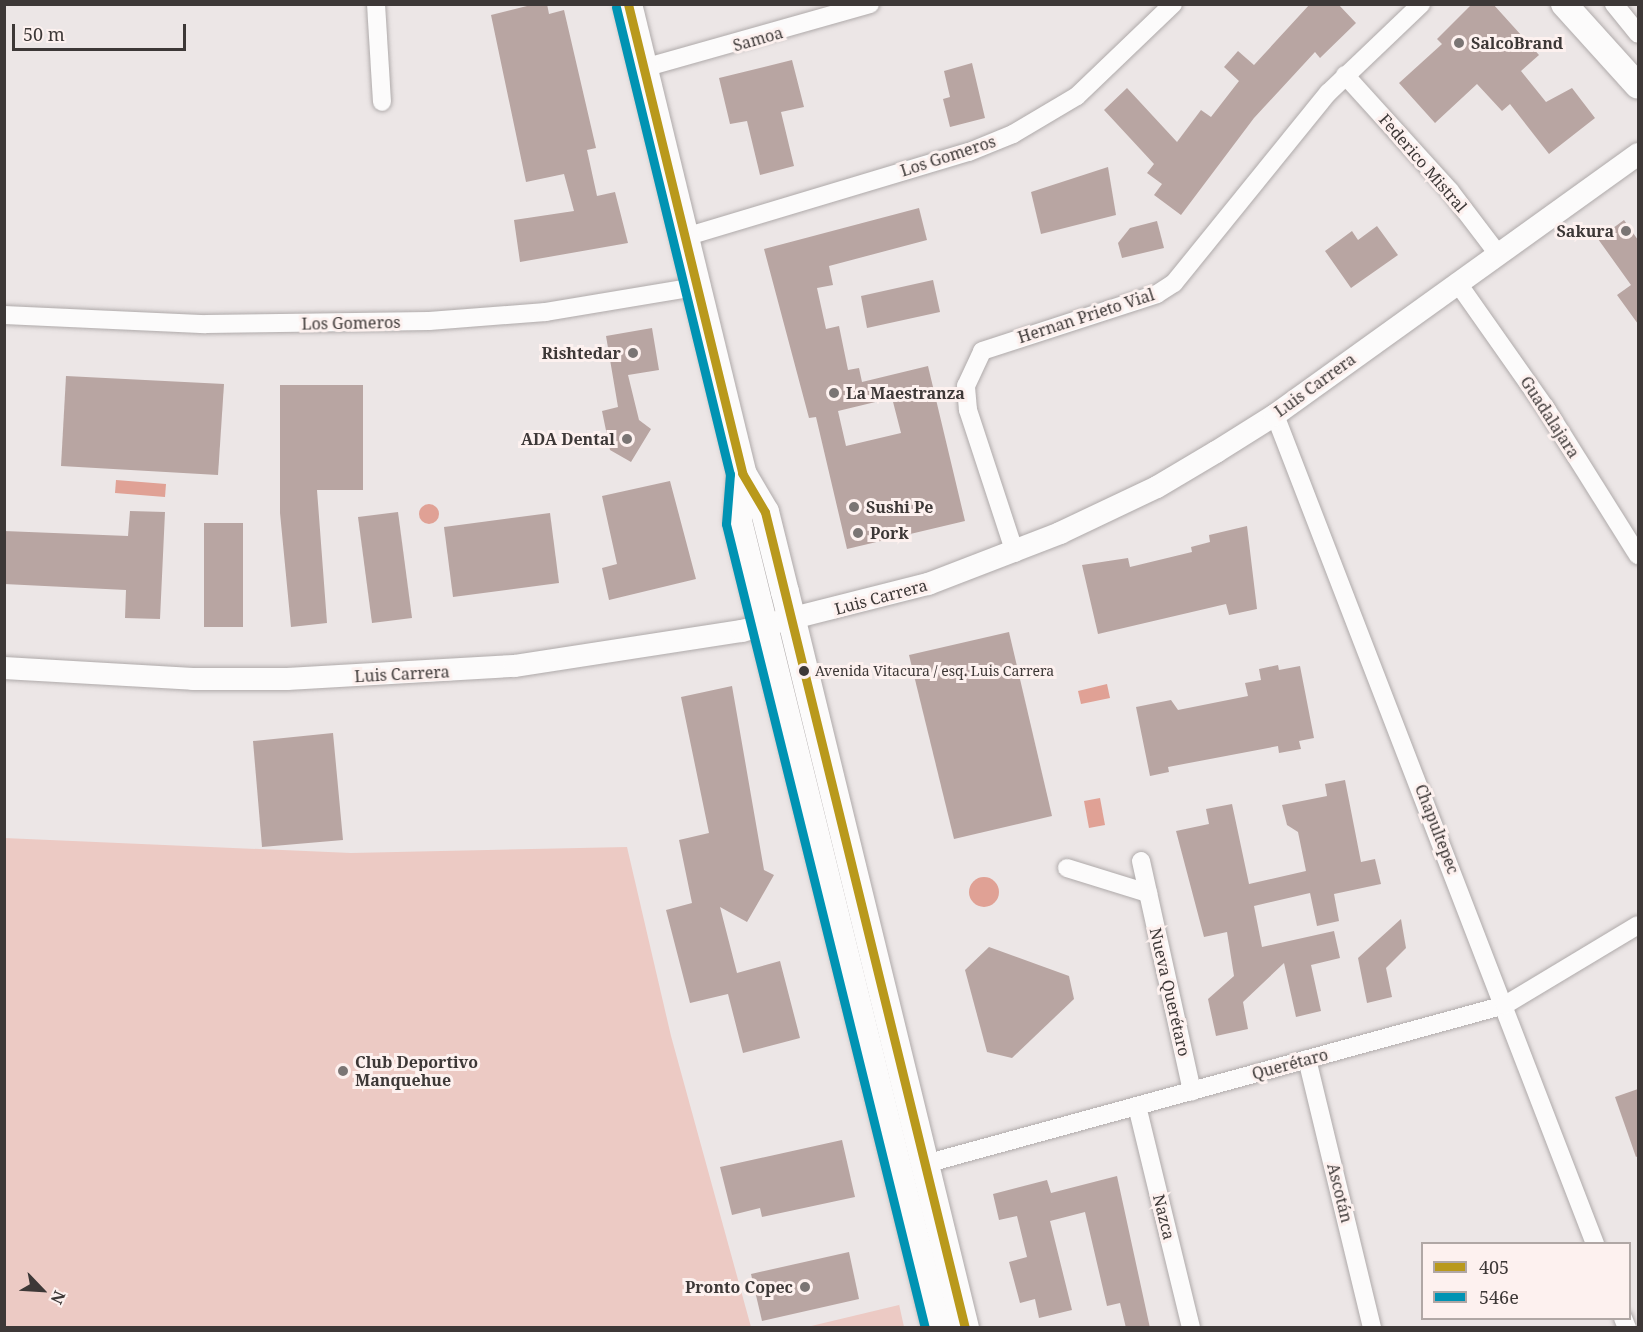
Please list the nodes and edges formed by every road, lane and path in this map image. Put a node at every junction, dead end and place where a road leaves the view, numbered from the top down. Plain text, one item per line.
1 (376, 4) edge
2 (628, 4) edge
3 (870, 4) edge
4 (1173, 4) edge
5 (1421, 4) edge
6 (1564, 4) edge
7 (1614, 4) edge
8 (1638, 34) edge
9 (644, 68) junction
10 (1345, 75) junction
11 (1638, 85) edge
12 (382, 102) dead end
13 (1638, 154) edge
14 (685, 237) junction
15 (1498, 254) junction
16 (1457, 282) junction
17 (696, 287) junction
18 (4, 315) edge
19 (1275, 415) junction
20 (742, 473) junction
21 (1016, 553) junction
22 (1638, 555) edge
23 (792, 620) junction
24 (763, 627) junction
25 (4, 668) edge
26 (1141, 861) dead end
27 (1067, 868) dead end
28 (1148, 893) junction
29 (1638, 925) edge
30 (1504, 1005) junction
31 (1307, 1059) junction
32 (1192, 1091) junction
33 (1137, 1106) junction
34 (925, 1164) junction
35 (1594, 1242) edge
36 (937, 1328) edge
37 (965, 1328) edge
38 (1191, 1328) edge
39 (1372, 1328) edge

1 - 12 street
2 - 9 main road
3 - 9 street, Samoa
4 - 14 street, Los Gomeros
5 - 10 street, Hernan Prieto Vial
6 - 11 main road
7 - 8 street
9 - 14 main road
10 - 15 street, Federico Mistral
10 - 21 street, Hernan Prieto Vial
13 - 15 street, Luis Carrera
14 - 17 main road
15 - 16 street, Luis Carrera
16 - 19 street, Luis Carrera
16 - 22 street, Guadalajara
17 - 18 street, Los Gomeros
17 - 20 main road
19 - 21 street, Luis Carrera
19 - 30 street, Chapultepec
20 - 23 main road
20 - 24 main road
21 - 23 street, Luis Carrera
23 - 24 street, Luis Carrera
23 - 34 main road
24 - 25 street, Luis Carrera
24 - 36 main road
26 - 28 street, Nueva Querétaro
27 - 28 street
28 - 32 street, Nueva Querétaro
29 - 30 street, Querétaro
30 - 31 street, Querétaro
30 - 35 street, Chapultepec
31 - 32 street, Querétaro
31 - 39 street, Ascotán
32 - 33 street, Querétaro
33 - 34 street, Querétaro
33 - 38 street, Nazca
34 - 37 main road

